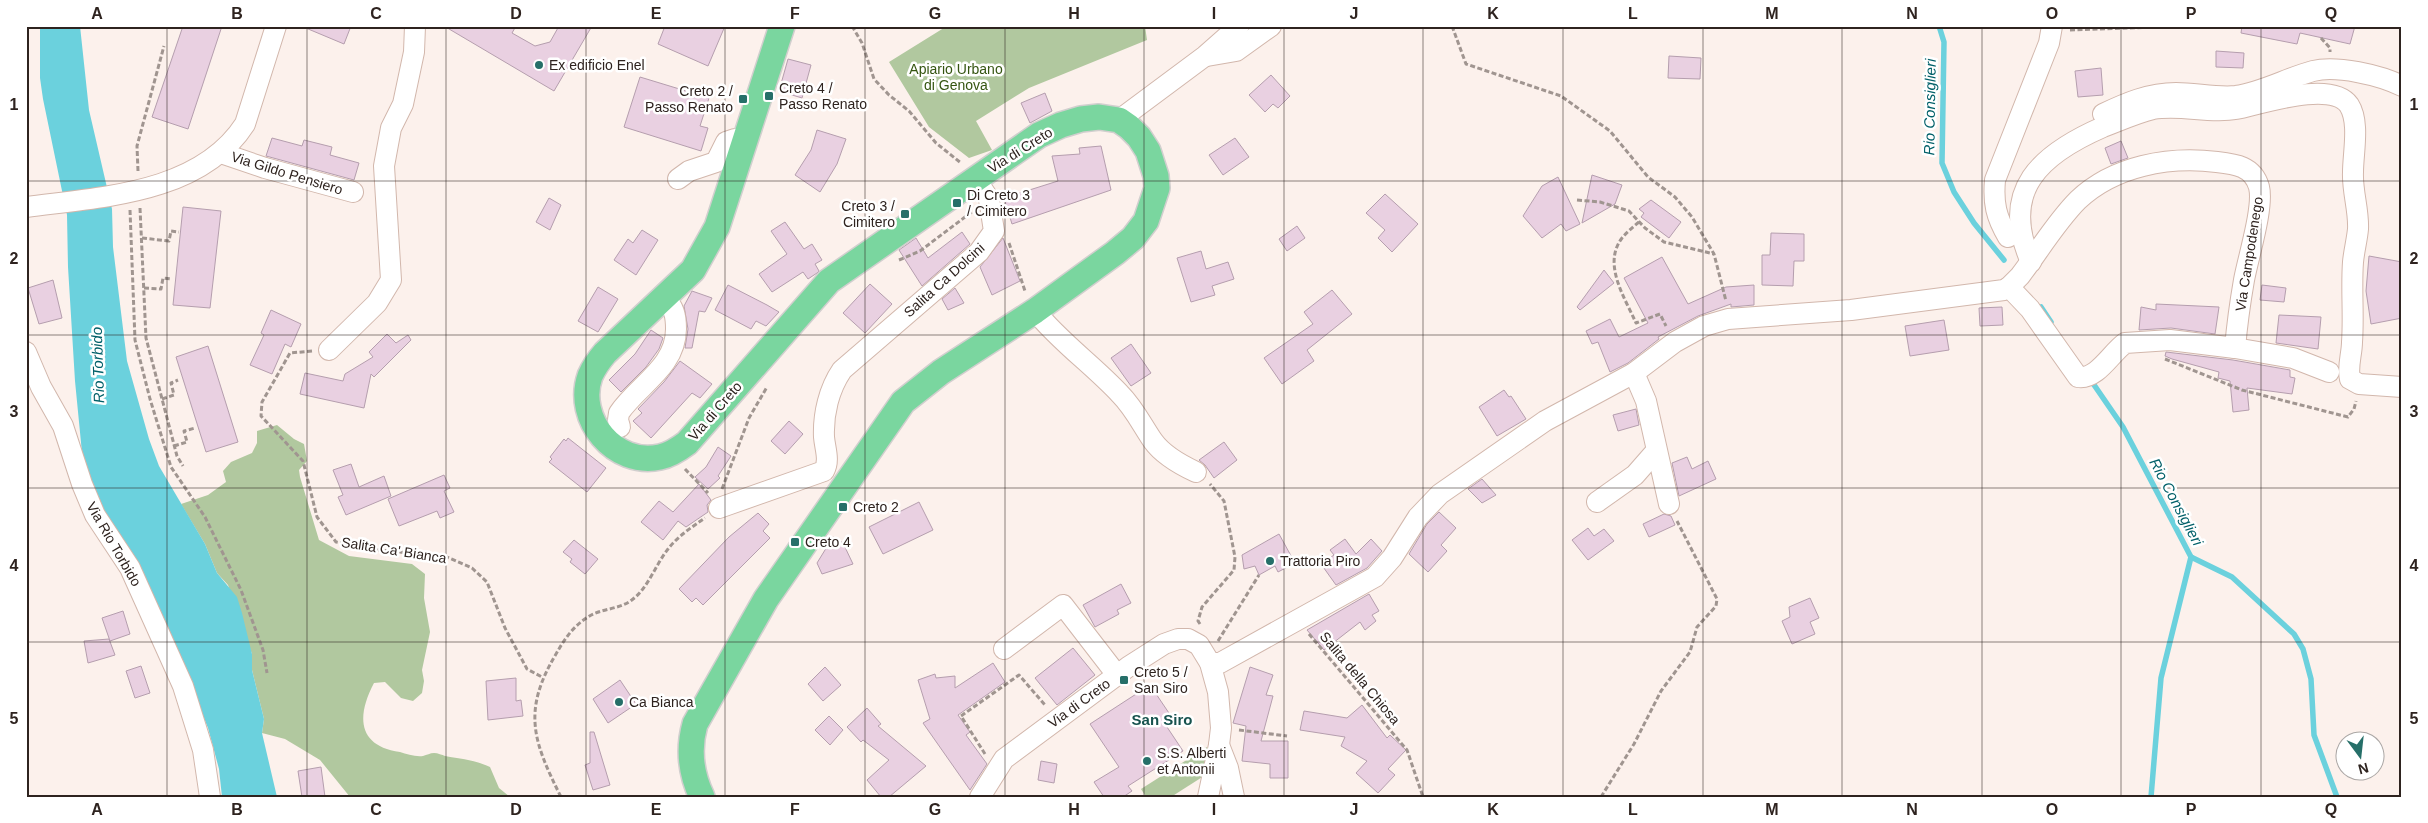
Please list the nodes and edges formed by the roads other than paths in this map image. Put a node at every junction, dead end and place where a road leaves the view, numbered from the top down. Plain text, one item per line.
1 (276, 26) edge
2 (415, 26) edge
3 (782, 26) edge
4 (1239, 26) edge
5 (1270, 26) edge
6 (2052, 28) edge
7 (1205, 56) junction
8 (2402, 86) edge
9 (1119, 120) junction
10 (746, 140) junction
11 (221, 153) junction
12 (975, 178) junction
13 (678, 179) dead end
14 (353, 192) dead end
15 (26, 207) edge
16 (2008, 237) junction
17 (2018, 277) junction
18 (665, 297) junction
19 (1035, 311) junction
20 (2235, 348) junction
21 (329, 350) road end
22 (26, 352) edge
23 (2329, 372) dead end
24 (1634, 373) junction
25 (2402, 387) edge
26 (620, 427) dead end
27 (1656, 451) junction
28 (1196, 472) road end
29 (1597, 502) dead end
30 (1669, 504) road end
31 (719, 508) road end
32 (1246, 639) dead end
33 (1004, 649) dead end
34 (1210, 663) junction
35 (1117, 675) junction
36 (1220, 736) junction
37 (210, 797) edge
38 (702, 797) edge
39 (980, 797) edge
40 (1208, 797) edge
41 (1234, 797) edge

1 - 11 street, Via Gildo Pensiero
2 - 21 street
3 - 10 main road, Via di Creto
4 - 7 street
5 - 7 street
6 - 16 street
7 - 9 street
8 - 16 street
9 - 12 main road, Via di Creto
9 - 19 main road
10 - 13 street
10 - 18 main road, Via di Creto
11 - 14 street, Via Gildo Pensiero
11 - 15 street, Via Gildo Pensiero
12 - 18 main road, Via di Creto
12 - 31 street, Salita Ca Dolcini
16 - 17 street
17 - 20 street
17 - 20 street, Via Campodenego
17 - 24 street
17 - 25 street
18 - 26 street
19 - 28 street
19 - 38 main road
20 - 23 street
22 - 37 street, Via Rio Torbido
24 - 27 street
24 - 34 street
27 - 29 street
27 - 30 street
32 - 34 street
33 - 35 street
34 - 35 street, Via di Creto
34 - 36 street, Via di Creto
35 - 39 street, Via di Creto
36 - 40 street, Via di Creto
36 - 41 street

